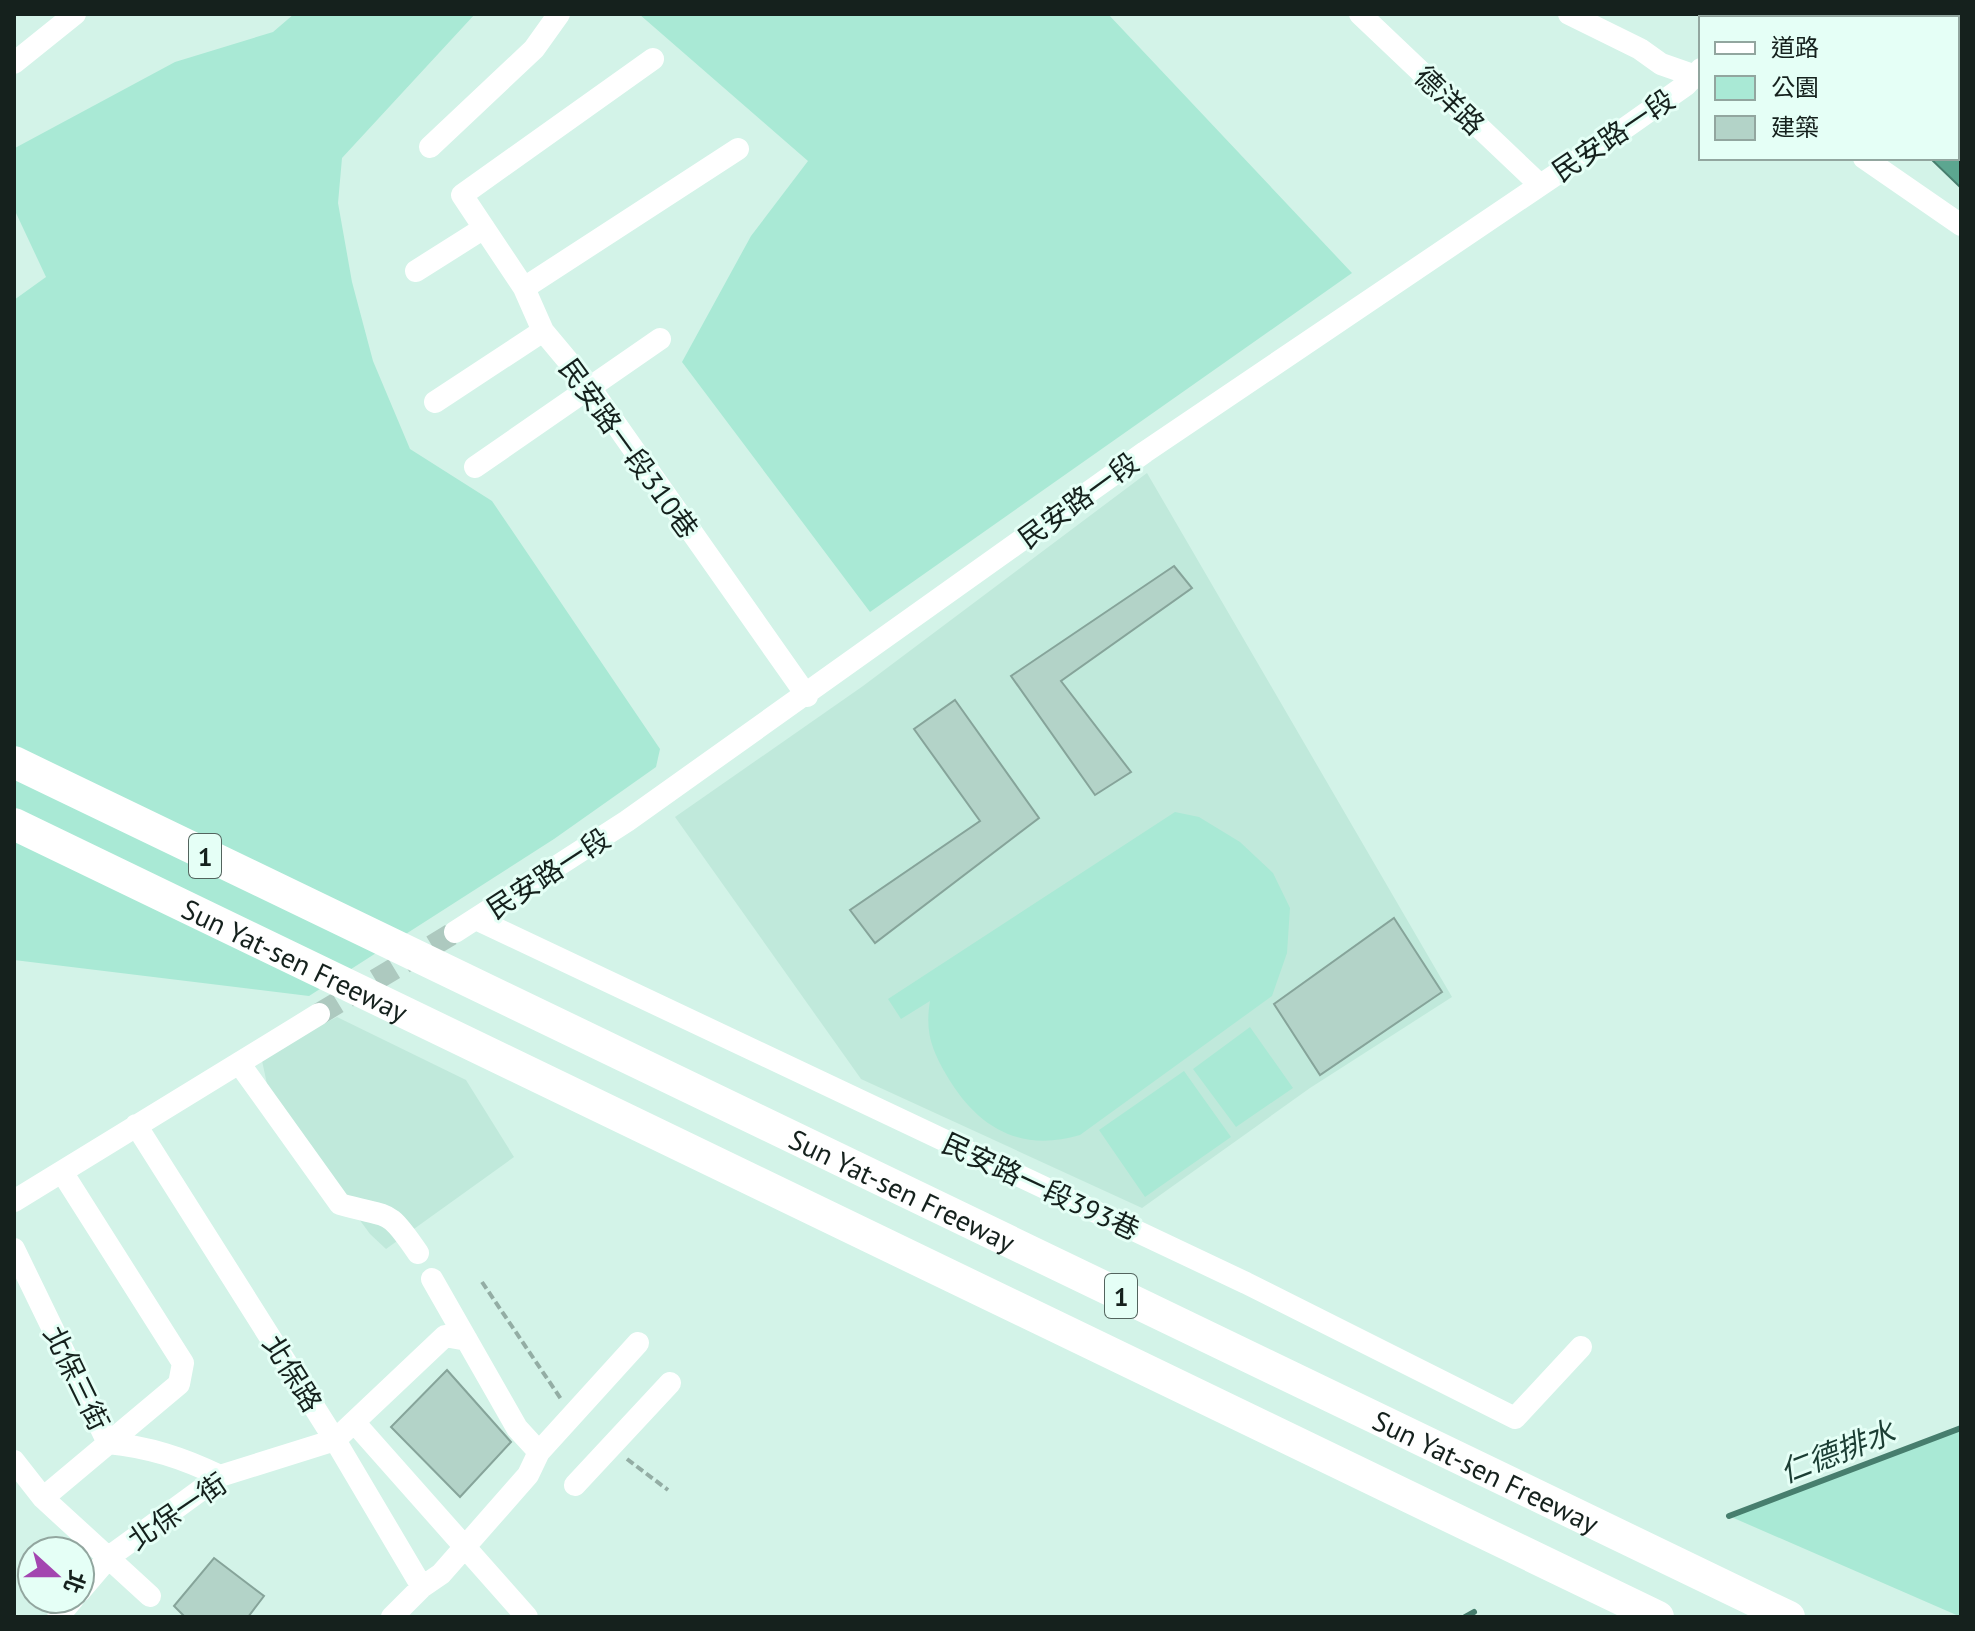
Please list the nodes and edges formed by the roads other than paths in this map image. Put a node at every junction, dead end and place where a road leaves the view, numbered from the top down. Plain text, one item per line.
1 (75, 14) edge
2 (559, 14) edge
3 (1360, 14) edge
4 (1569, 14) edge
5 (653, 59) dead end
6 (14, 63) edge
7 (1699, 74) edge
8 (1699, 75) edge
9 (430, 147) dead end
10 (738, 149) dead end
11 (1867, 160) edge
12 (1540, 185) junction
13 (1961, 225) edge
14 (484, 228) junction
15 (416, 271) dead end
16 (524, 288) junction
17 (543, 331) junction
18 (660, 339) dead end
19 (589, 386) junction
20 (435, 402) dead end
21 (475, 467) dead end
22 (807, 696) junction
23 (14, 762) edge
24 (14, 824) edge
25 (476, 919) junction
26 (455, 932) tunnel mouth
27 (319, 1014) tunnel mouth
28 (239, 1063) junction
29 (136, 1125) junction
30 (62, 1172) junction
31 (14, 1201) edge
32 (14, 1249) edge
33 (418, 1253) dead end
34 (432, 1279) dead end
35 (467, 1340) junction
36 (638, 1343) dead end
37 (1581, 1347) dead end
38 (670, 1383) dead end
39 (354, 1422) junction
40 (335, 1440) junction
41 (108, 1443) junction
42 (539, 1452) junction
43 (14, 1461) edge
44 (220, 1476) junction
45 (575, 1485) dead end
46 (43, 1498) junction
47 (466, 1545) junction
48 (109, 1557) junction
49 (96, 1572) edge
50 (422, 1587) junction
51 (150, 1596) dead end
52 (392, 1617) edge
53 (527, 1617) edge
54 (1658, 1617) edge
55 (1789, 1617) edge

1 - 6 street
2 - 9 street
3 - 12 street, 德洋路
4 - 7 street
5 - 14 street, 民安路一段310巷
8 - 12 street, 民安路一段
10 - 16 street
11 - 13 street
12 - 22 street, 民安路一段
14 - 15 street
14 - 16 street, 民安路一段310巷
16 - 17 street, 民安路一段310巷
17 - 19 street, 民安路一段310巷
17 - 20 street
18 - 19 street
19 - 21 street
19 - 22 street, 民安路一段310巷
22 - 25 street, 民安路一段
23 - 55 highway, Sun Yat-sen Freeway / 1
24 - 54 highway, Sun Yat-sen Freeway / 1
25 - 26 street, 民安路一段
25 - 37 street, 民安路一段393巷
27 - 28 street
28 - 29 street
28 - 33 street
29 - 30 street
29 - 40 street, 北保路
30 - 31 street
30 - 41 street
32 - 41 street, 北保三街
34 - 35 street
35 - 39 street
35 - 42 street
36 - 42 street
38 - 45 street
39 - 40 street
39 - 47 street
40 - 44 street, 北保一街
40 - 50 street, 北保路
41 - 44 street, 北保三街
41 - 46 street
42 - 47 street
43 - 46 street
44 - 48 street, 北保一街
46 - 48 street
47 - 50 street
47 - 53 street
48 - 49 street, 北保一街
48 - 51 street
50 - 52 street

